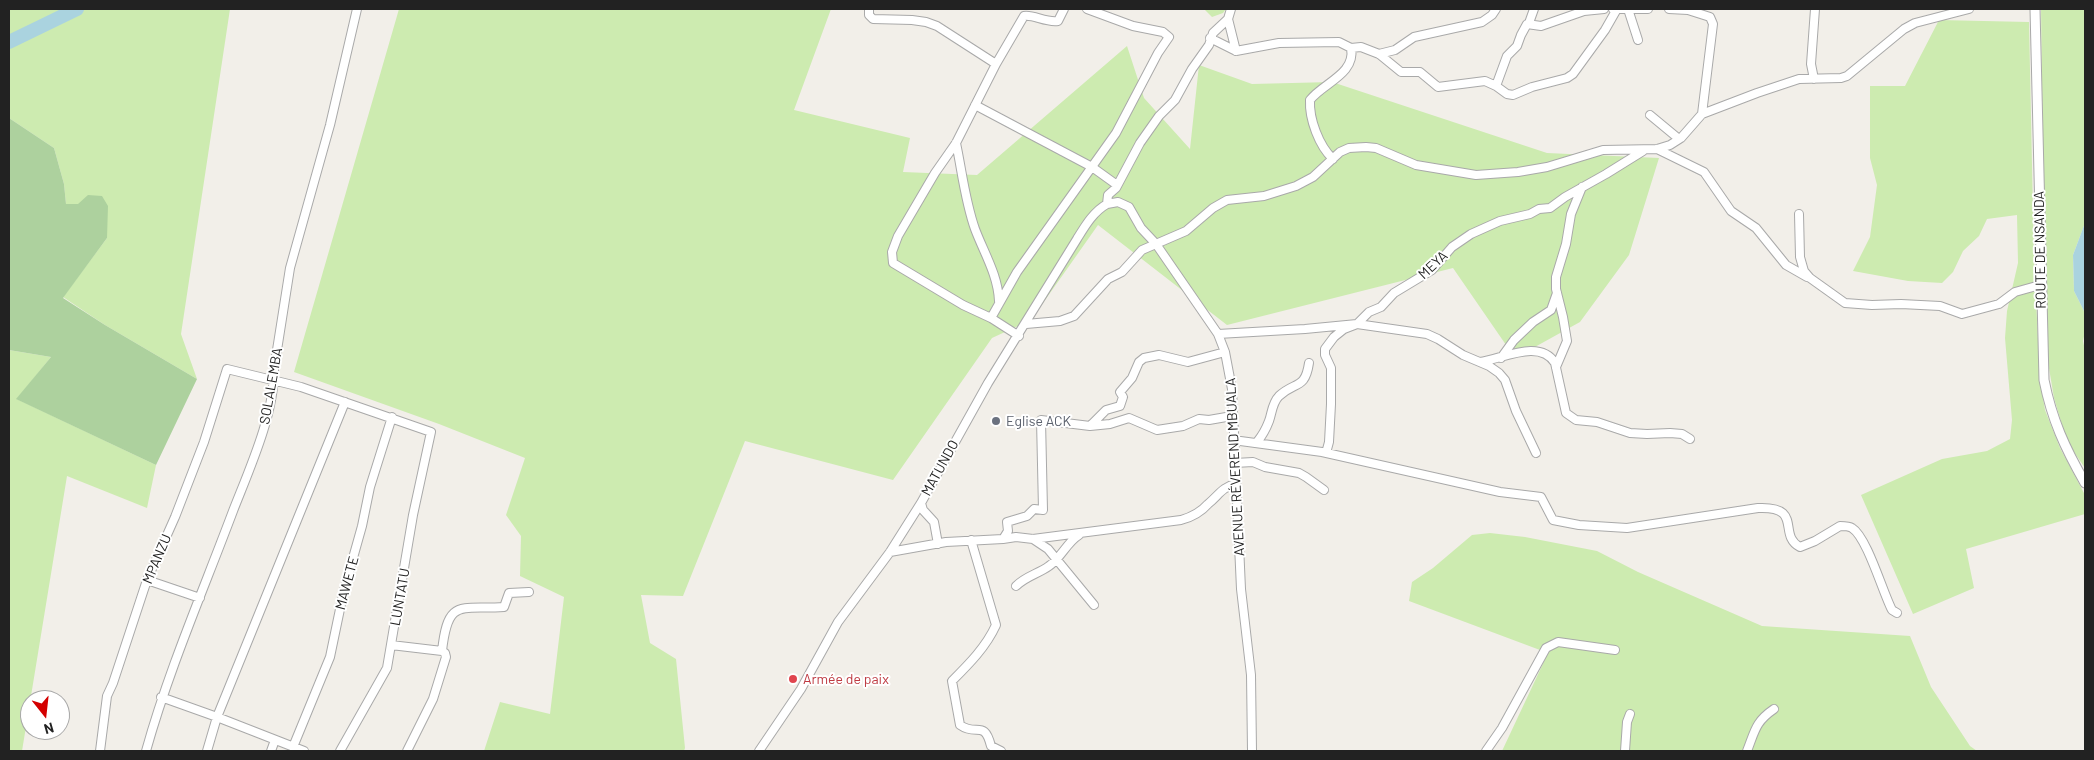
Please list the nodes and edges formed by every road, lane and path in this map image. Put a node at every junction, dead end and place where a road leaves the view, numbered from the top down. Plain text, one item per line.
1 (357, 9) edge
2 (869, 9) edge
3 (1064, 9) edge
4 (1087, 9) edge
5 (1231, 9) edge
6 (1496, 9) edge
7 (1534, 9) edge
8 (1604, 9) edge
9 (1615, 9) edge
10 (1628, 9) edge
11 (1648, 9) edge
12 (1669, 9) edge
13 (1815, 9) edge
14 (1969, 9) edge
15 (2035, 9) edge
16 (1228, 19) junction
17 (1529, 24) junction
18 (1210, 38) junction
19 (1638, 40) dead end
20 (1351, 48) junction
21 (1236, 52) junction
22 (1379, 54) junction
23 (996, 64) junction
24 (1814, 79) junction
25 (1496, 86) junction
26 (975, 105) junction
27 (1702, 114) junction
28 (1650, 116) dead end
29 (1679, 139) junction
30 (956, 143) junction
31 (1657, 149) junction
32 (1644, 150) junction
33 (1333, 159) junction
34 (1092, 167) junction
35 (1116, 186) junction
36 (1582, 187) junction
37 (1124, 203) junction
38 (1107, 204) junction
39 (1799, 214) dead end
40 (1156, 244) junction
41 (1810, 278) junction
42 (2040, 285) junction
43 (1557, 293) junction
44 (999, 303) junction
45 (992, 318) junction
46 (1026, 324) junction
47 (1357, 324) junction
48 (1218, 334) junction
49 (1019, 336) junction
50 (1225, 352) junction
51 (1501, 358) junction
52 (1478, 362) junction
53 (1309, 363) dead end
54 (1556, 367) junction
55 (274, 379) junction
56 (346, 402) junction
57 (1232, 416) junction
58 (392, 417) junction
59 (1090, 426) junction
60 (1690, 439) dead end
61 (1234, 440) junction
62 (1257, 442) junction
63 (1326, 452) junction
64 (1536, 453) dead end
65 (1235, 463) junction
66 (2085, 483) edge
67 (1236, 484) junction
68 (1324, 490) dead end
69 (921, 502) junction
70 (1080, 534) junction
71 (1003, 539) junction
72 (1033, 539) junction
73 (971, 540) junction
74 (938, 544) junction
75 (890, 552) junction
76 (1056, 559) junction
77 (147, 580) junction
78 (1016, 586) dead end
79 (529, 592) dead end
80 (200, 598) junction
81 (1094, 604) dead end
82 (1897, 613) dead end
83 (392, 645) junction
84 (1615, 650) dead end
85 (442, 651) junction
86 (161, 698) junction
87 (1774, 709) dead end
88 (1630, 714) dead end
89 (217, 717) junction
90 (275, 740) junction
91 (293, 746) junction
92 (100, 751) edge
93 (146, 751) edge
94 (207, 751) edge
95 (271, 751) edge
96 (304, 751) edge
97 (340, 751) edge
98 (407, 751) edge
99 (759, 751) edge
100 (1000, 751) edge
101 (1252, 751) edge
102 (1486, 751) edge
103 (1625, 751) edge
104 (1747, 751) edge

1 - 55 street, SOLALEMBA
2 - 23 street
3 - 23 street
4 - 34 street
5 - 16 street
6 - 22 street
7 - 17 street
8 - 17 street
9 - 10 street
9 - 25 street
10 - 11 street
10 - 19 street
12 - 27 street
13 - 24 street
14 - 24 street
15 - 42 street, ROUTE DE NSANDA
16 - 18 street, MATUNDO
16 - 21 street
17 - 25 street
18 - 21 street
18 - 35 street, MATUNDO
20 - 21 street
20 - 22 street
20 - 33 street
22 - 25 street
23 - 26 street
24 - 27 street
26 - 30 street
26 - 34 street
27 - 29 street
28 - 29 street
29 - 31 street
30 - 44 street
30 - 45 street
31 - 32 street
31 - 41 street
32 - 33 street
32 - 36 street, MEYA
33 - 40 street
34 - 35 street
34 - 44 street
35 - 37 street, AVENUE RÉVEREND MBUALA
35 - 38 street, MATUNDO
36 - 43 street
36 - 47 street, MEYA
37 - 38 street
37 - 40 street, AVENUE RÉVEREND MBUALA
38 - 46 street, MATUNDO
39 - 41 street
40 - 46 street
40 - 48 street, AVENUE RÉVEREND MBUALA
41 - 42 street
42 - 66 street, ROUTE DE NSANDA
43 - 51 street
43 - 54 street
44 - 45 street
45 - 49 street
46 - 49 street, MATUNDO
47 - 48 street
47 - 52 street
47 - 63 street, MEYA
48 - 50 street, AVENUE RÉVEREND MBUALA
49 - 69 street, MATUNDO
50 - 57 street, AVENUE RÉVEREND MBUALA
50 - 59 street
51 - 52 street
51 - 54 street
52 - 64 street
53 - 62 street
54 - 60 street
55 - 56 street
55 - 77 street, MPANZU
55 - 80 street, SOLALEMBA
56 - 58 street
56 - 89 street
57 - 59 street
57 - 61 street, AVENUE RÉVEREND MBUALA
58 - 83 street, LUNTATU
58 - 91 street, MAWETE
59 - 71 street
61 - 62 street
61 - 65 street, AVENUE RÉVEREND MBUALA
62 - 63 street
63 - 82 street
65 - 67 street, AVENUE RÉVEREND MBUALA
65 - 68 street
67 - 70 street
67 - 101 street, AVENUE RÉVEREND MBUALA
69 - 74 street
69 - 75 street, MATUNDO
70 - 72 street
70 - 76 street
71 - 72 street
71 - 73 street
72 - 76 street
73 - 74 street
73 - 100 street
74 - 75 street
75 - 99 street, MATUNDO
76 - 78 street
76 - 81 street
77 - 80 street
77 - 92 street, MPANZU
79 - 85 street
80 - 86 street, SOLALEMBA
83 - 85 street
83 - 97 street, LUNTATU
84 - 102 street
85 - 98 street
86 - 89 street
86 - 93 street, SOLALEMBA
87 - 104 street
88 - 103 street
89 - 90 street
89 - 94 street
90 - 91 street
90 - 95 street
91 - 96 street

